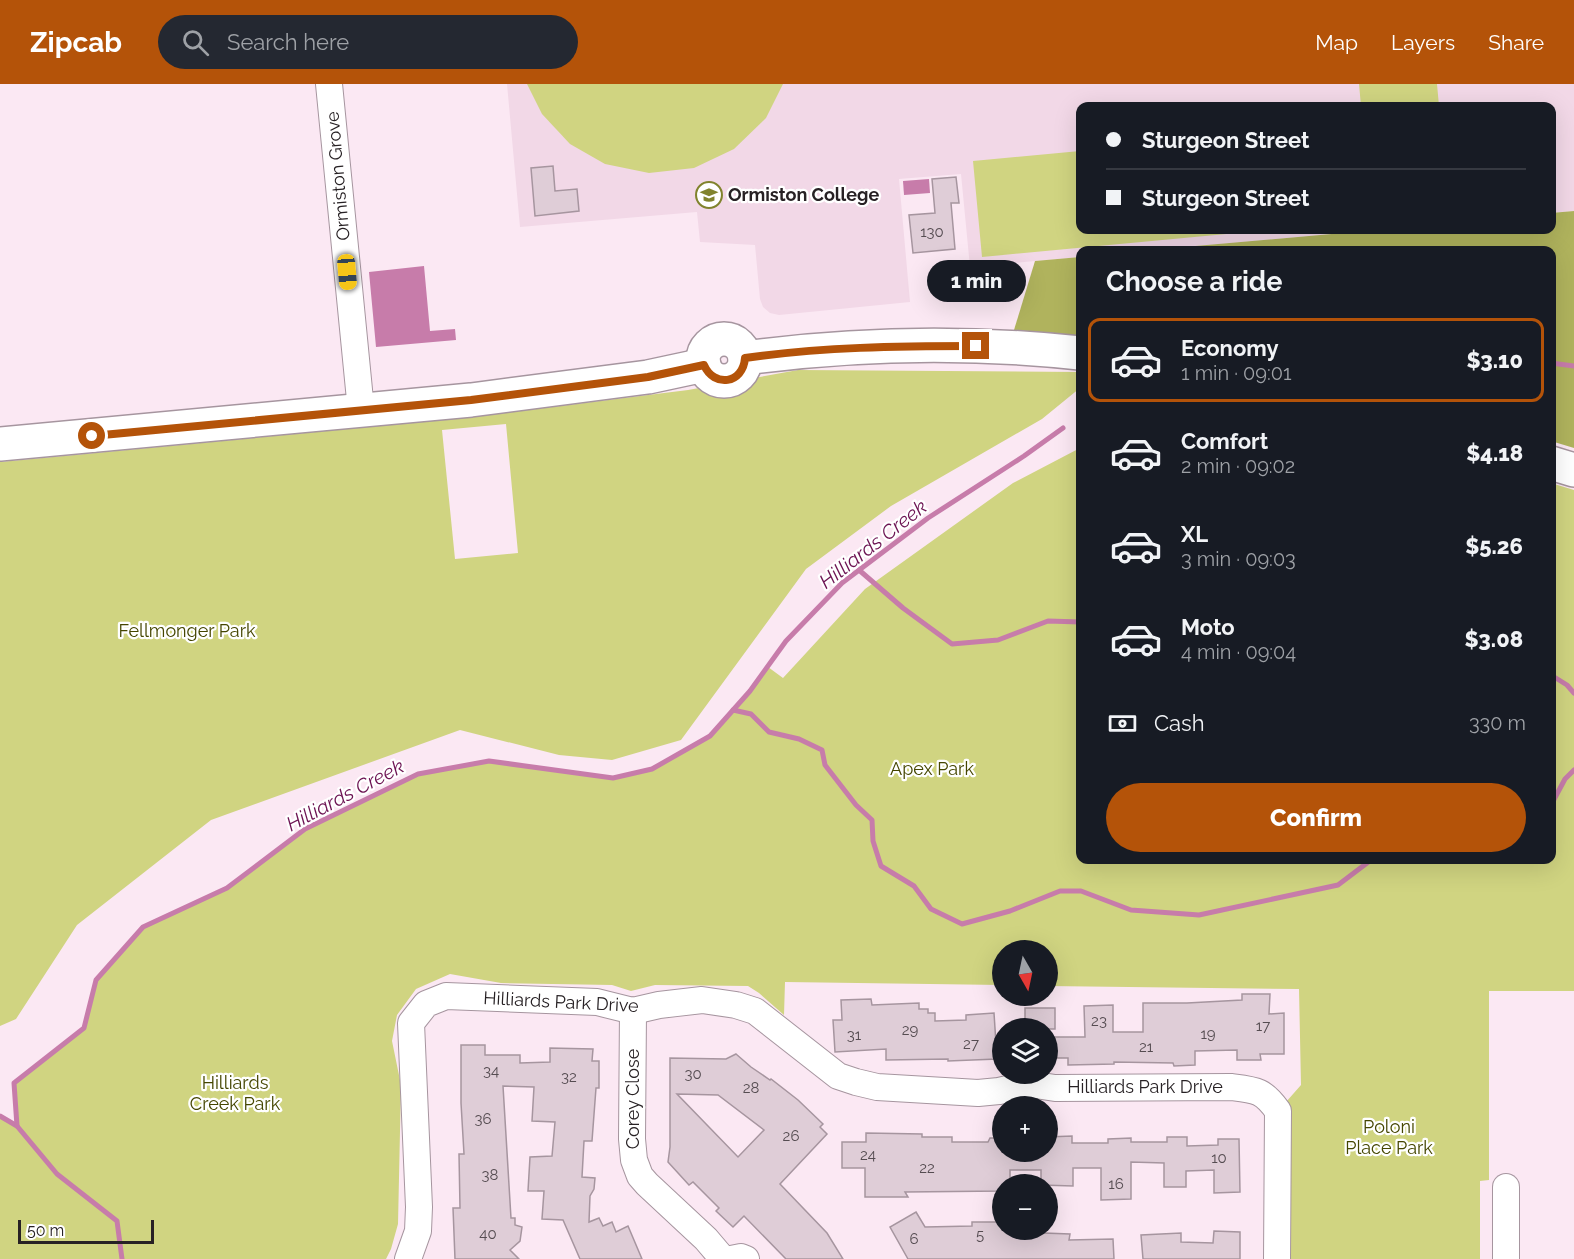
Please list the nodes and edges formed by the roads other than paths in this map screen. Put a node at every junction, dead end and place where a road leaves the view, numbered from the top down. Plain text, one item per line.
1 (329, 84) edge
2 (1076, 353) edge
3 (361, 410) junction
4 (0, 444) edge
5 (1556, 465) edge
6 (1574, 470) edge
7 (633, 1011) junction
8 (1506, 1187) dead end
9 (409, 1259) edge
10 (723, 1259) edge
11 (731, 1259) edge
12 (746, 1259) edge
13 (1277, 1259) edge
14 (1506, 1259) edge

1 - 3 street, Ormiston Grove
2 - 3 main road
3 - 4 main road
5 - 6 main road
7 - 9 street, Hilliards Park Drive
7 - 10 street, Corey Close
7 - 13 street, Hilliards Park Drive
8 - 14 street
11 - 12 street

